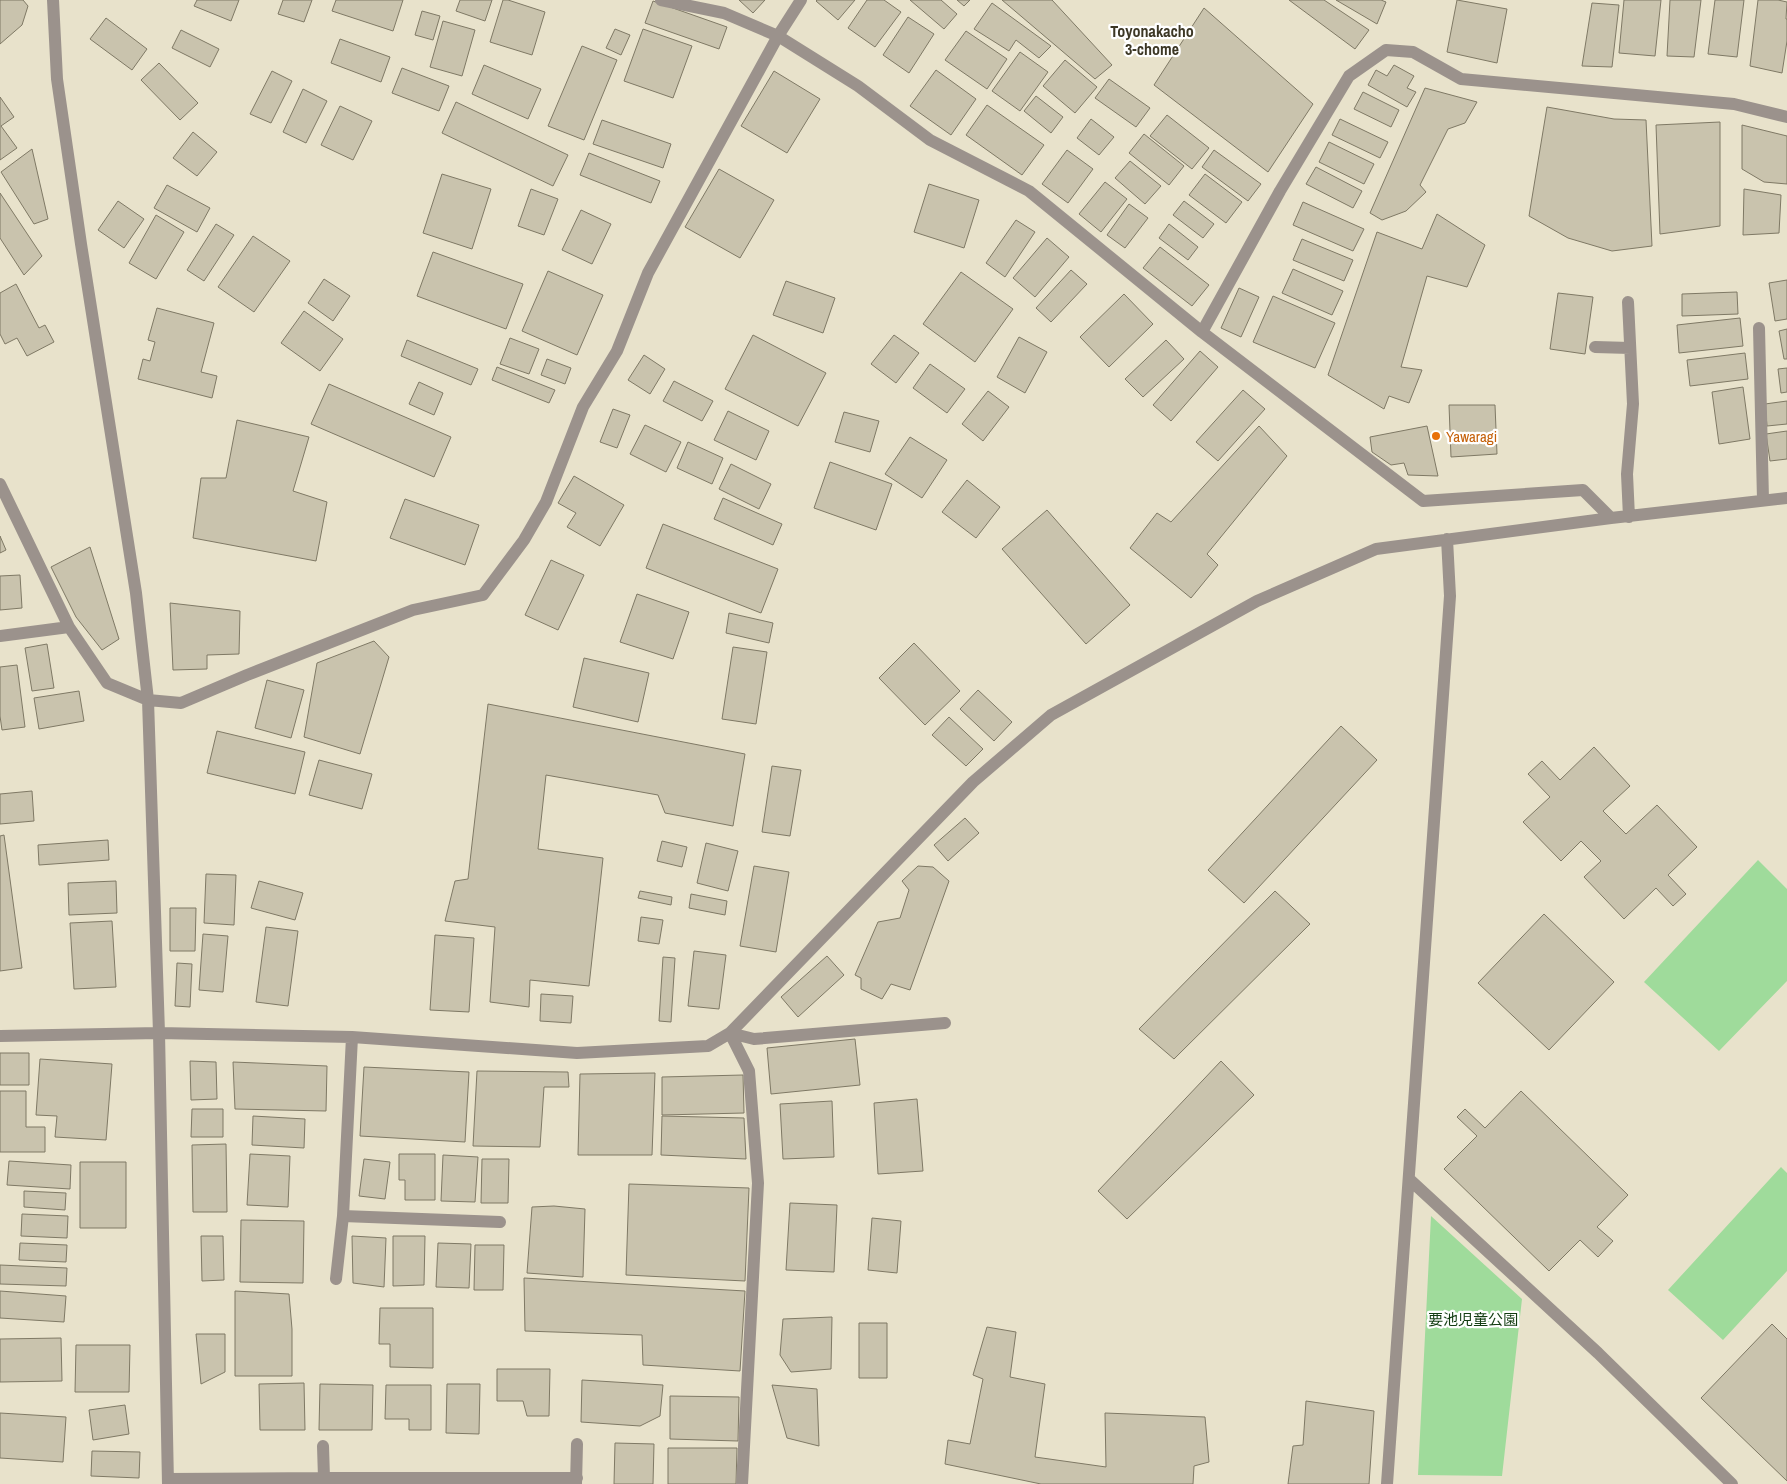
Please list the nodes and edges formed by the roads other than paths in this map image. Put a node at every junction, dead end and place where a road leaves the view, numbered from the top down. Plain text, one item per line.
1 (52, 0) edge
2 (661, 0) edge
3 (801, 0) edge
4 (778, 36) junction
5 (1787, 117) edge
6 (1628, 302) dead end
7 (1759, 328) dead end
8 (1202, 332) junction
9 (1595, 346) dead end
10 (1630, 348) junction
11 (0, 484) edge
12 (1787, 498) edge
13 (1763, 500) junction
14 (1629, 517) junction
15 (1611, 518) junction
16 (1447, 539) junction
17 (69, 627) junction
18 (0, 636) edge
19 (148, 700) junction
20 (945, 1023) dead end
21 (159, 1033) junction
22 (730, 1033) junction
23 (0, 1036) edge
24 (352, 1037) junction
25 (1409, 1179) junction
26 (343, 1216) junction
27 (500, 1222) dead end
28 (336, 1279) dead end
29 (577, 1444) dead end
30 (323, 1446) dead end
31 (324, 1478) junction
32 (577, 1481) edge
33 (168, 1482) edge
34 (742, 1484) edge
35 (1387, 1484) edge
36 (1732, 1484) edge

1 - 19 street
2 - 4 street
3 - 4 street
4 - 8 street
4 - 19 street
5 - 8 street
6 - 10 street
7 - 13 street
8 - 15 street
9 - 10 street
10 - 14 street
11 - 17 street
12 - 13 street
13 - 14 street
14 - 15 street
15 - 16 street
16 - 22 street
16 - 25 street
17 - 18 street
17 - 19 street
19 - 21 street
20 - 22 street
21 - 23 street
21 - 24 street
21 - 33 street
22 - 24 street
22 - 34 street
24 - 26 street
25 - 35 street
25 - 36 street
26 - 27 street
26 - 28 street
29 - 32 street
30 - 31 street
31 - 32 street
31 - 33 street

